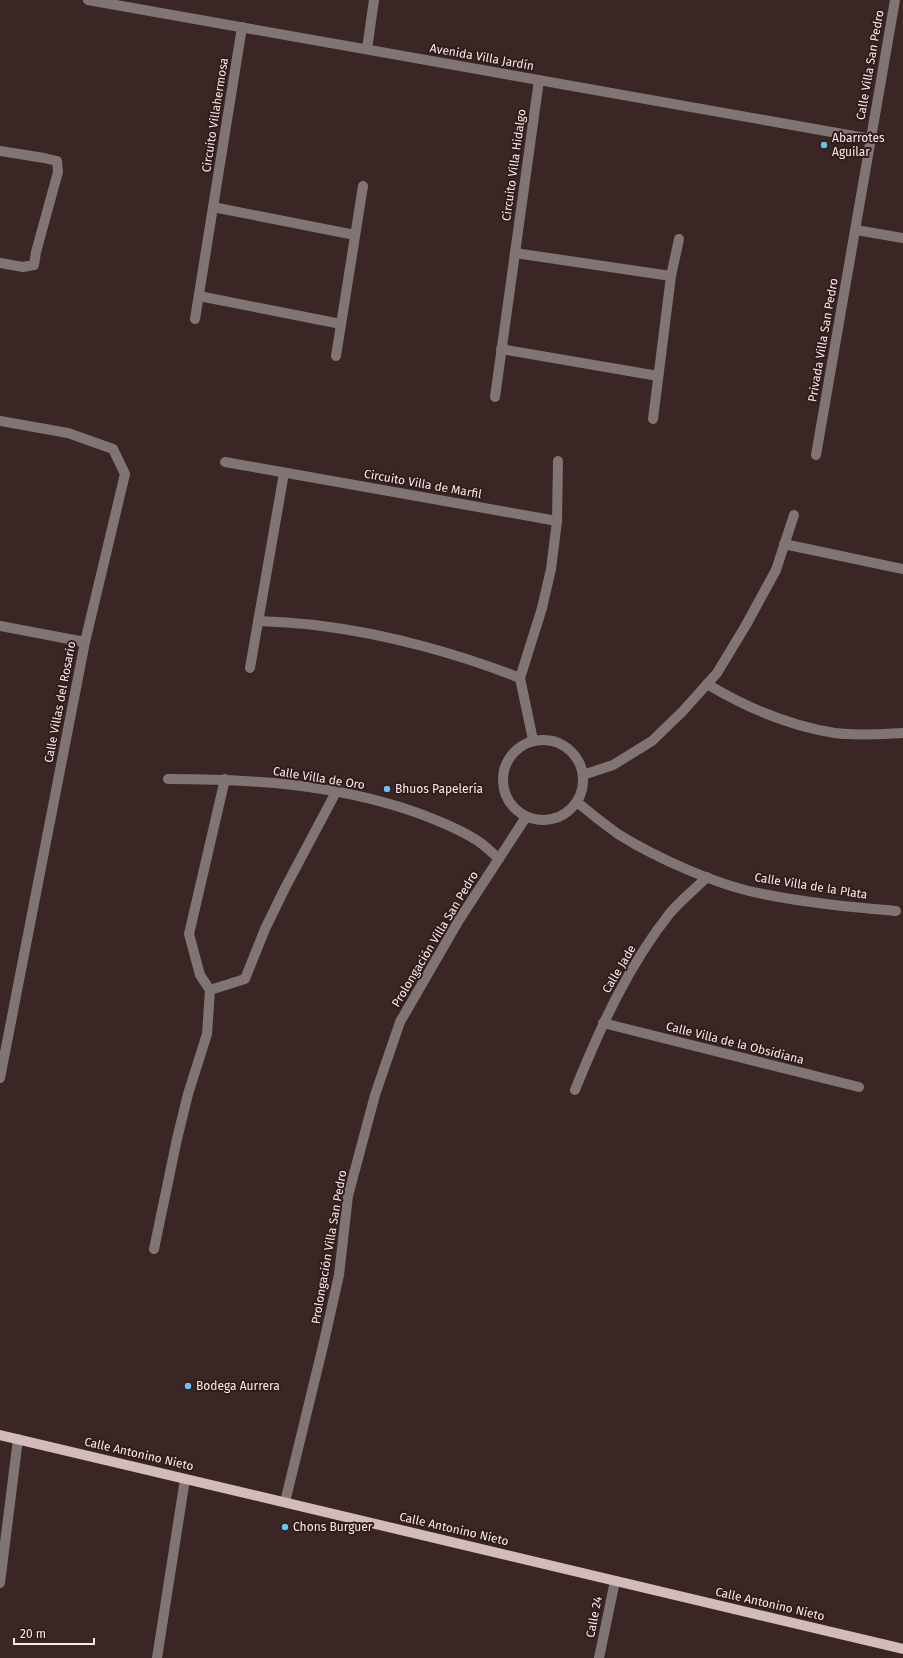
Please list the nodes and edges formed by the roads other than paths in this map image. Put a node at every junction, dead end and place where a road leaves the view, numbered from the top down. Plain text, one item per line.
1 (88, 0) edge
2 (374, 0) edge
3 (895, 0) edge
4 (106, 2) edge
5 (242, 27) junction
6 (367, 49) junction
7 (539, 80) junction
8 (871, 139) junction
9 (0, 151) edge
10 (363, 186) dead end
11 (213, 207) junction
12 (856, 230) junction
13 (355, 235) junction
14 (903, 238) edge
15 (679, 239) dead end
16 (515, 253) junction
17 (0, 263) edge
18 (671, 276) junction
19 (199, 296) junction
20 (195, 320) dead end
21 (341, 324) junction
22 (501, 349) junction
23 (336, 356) dead end
24 (658, 376) junction
25 (495, 397) dead end
26 (654, 419) dead end
27 (0, 421) edge
28 (816, 455) dead end
29 (558, 460) dead end
30 (225, 462) dead end
31 (284, 473) junction
32 (794, 515) dead end
33 (557, 521) junction
34 (784, 544) junction
35 (903, 569) edge
36 (258, 621) junction
37 (0, 626) edge
38 (85, 642) junction
39 (250, 668) dead end
40 (520, 678) junction
41 (707, 684) junction
42 (903, 733) edge
43 (533, 740) junction
44 (583, 775) junction
45 (168, 779) dead end
46 (225, 779) junction
47 (336, 792) junction
48 (577, 802) junction
49 (526, 817) junction
50 (499, 859) junction
51 (707, 877) junction
52 (896, 911) dead end
53 (210, 990) junction
54 (603, 1023) junction
55 (0, 1078) edge
56 (860, 1088) dead end
57 (575, 1090) dead end
58 (154, 1250) dead end
59 (0, 1435) edge
60 (18, 1439) junction
61 (186, 1479) junction
62 (284, 1502) junction
63 (614, 1580) junction
64 (0, 1583) edge
65 (903, 1649) edge
66 (156, 1658) edge
67 (599, 1658) edge

1 - 4 street, Avenida Villa Jardín
2 - 6 street
3 - 8 street, Calle Villa San Pedro
4 - 5 street, Avenida Villa Jardín
5 - 6 street, Avenida Villa Jardín
5 - 11 street, Circuito Villahermosa
6 - 7 street, Avenida Villa Jardín
7 - 8 street, Avenida Villa Jardín
7 - 16 street, Circuito Villa Hidalgo
8 - 12 street, Calle Villa San Pedro
9 - 17 street
10 - 13 street
11 - 13 street
11 - 19 street, Circuito Villahermosa
12 - 14 street
12 - 28 street, Privada Villa San Pedro
13 - 21 street
15 - 18 street
16 - 18 street
16 - 22 street, Circuito Villa Hidalgo
18 - 24 street
19 - 20 street, Circuito Villahermosa
19 - 21 street
21 - 23 street
22 - 24 street
22 - 25 street, Circuito Villa Hidalgo
24 - 26 street
27 - 38 street, Calle Villas del Rosario
29 - 33 street
30 - 31 street, Circuito Villa de Marfil
31 - 33 street, Circuito Villa de Marfil
31 - 36 street
32 - 34 street
33 - 40 street
34 - 35 street
34 - 41 street
36 - 39 street
36 - 40 street
37 - 38 street
38 - 55 street, Calle Villas del Rosario
40 - 43 street
41 - 42 street
41 - 44 street
43 - 44 street
43 - 49 street
44 - 48 street
45 - 46 street, Calle Villa de Oro
46 - 47 street, Calle Villa de Oro
46 - 53 street
47 - 50 street, Calle Villa de Oro
47 - 53 street
48 - 49 street
48 - 51 street, Calle Villa de la Plata
49 - 50 street, Prolongación Villa San Pedro
50 - 62 street, Prolongación Villa San Pedro
51 - 52 street, Calle Villa de la Plata
51 - 54 street, Calle Jade
53 - 58 street
54 - 56 street, Calle Villa de la Obsidiana
54 - 57 street, Calle Jade
59 - 60 main road, Calle Antonino Nieto
60 - 61 main road, Calle Antonino Nieto
60 - 64 street
61 - 62 main road, Calle Antonino Nieto
61 - 66 street
62 - 63 main road, Calle Antonino Nieto
63 - 65 main road, Calle Antonino Nieto
63 - 67 street, Calle 24

